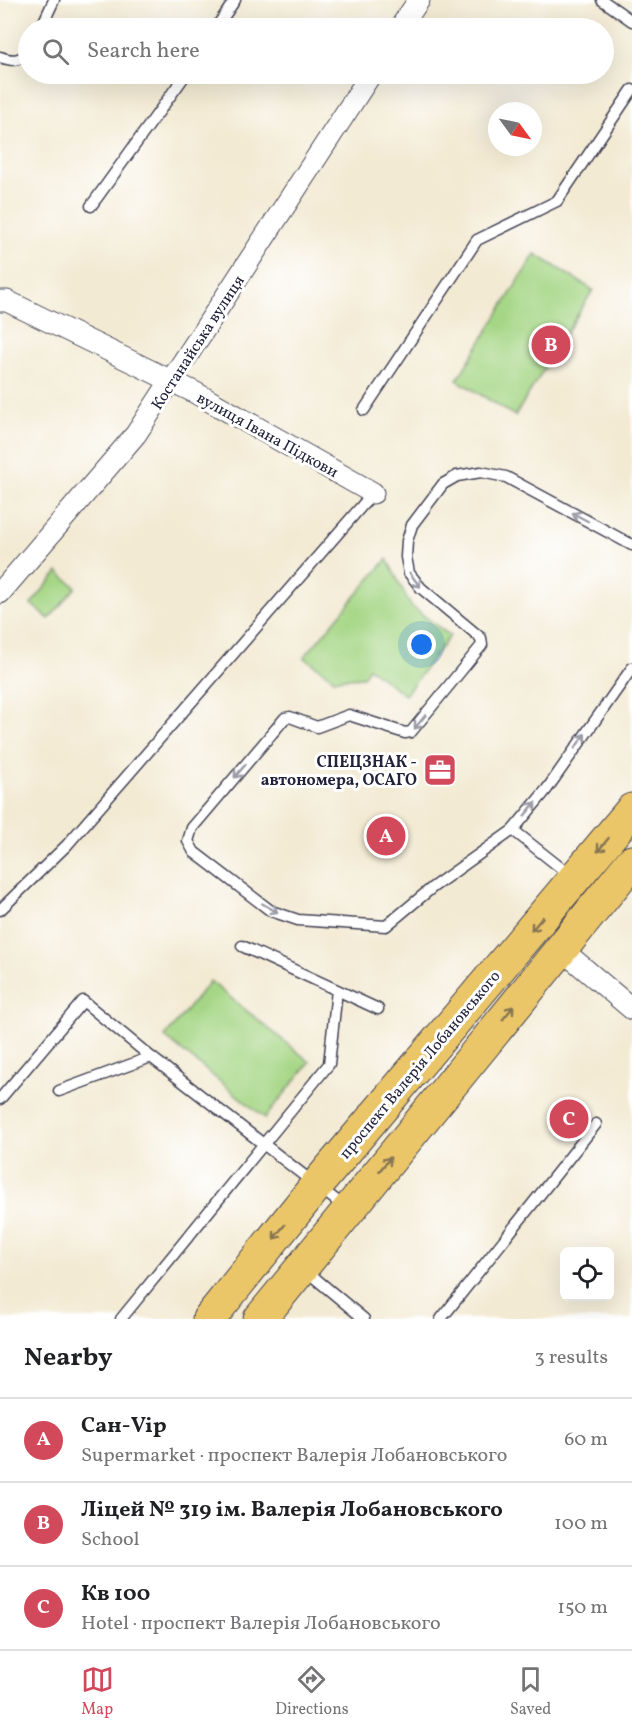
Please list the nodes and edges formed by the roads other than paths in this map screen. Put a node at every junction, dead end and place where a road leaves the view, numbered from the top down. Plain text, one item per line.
1 (54, 0) edge
2 (235, 0) edge
3 (418, 0) edge
4 (602, 0) edge
5 (46, 18) edge
6 (223, 18) edge
7 (406, 18) edge
8 (632, 21) edge
9 (0, 57) edge
10 (18, 60) edge
11 (179, 84) edge
12 (365, 84) edge
13 (632, 90) edge
14 (91, 206) dead end
15 (0, 301) edge
16 (172, 381) junction
17 (364, 410) dead end
18 (373, 493) joint
19 (632, 545) edge
20 (0, 593) edge
21 (632, 668) edge
22 (632, 810) edge
23 (513, 830) junction
24 (632, 862) edge
25 (575, 879) junction
26 (0, 910) edge
27 (242, 946) dead end
28 (561, 949) junction
29 (338, 990) junction
30 (378, 1009) dead end
31 (632, 1010) edge
32 (152, 1057) junction
33 (59, 1091) dead end
34 (0, 1099) edge
35 (596, 1124) dead end
36 (264, 1146) junction
37 (316, 1186) junction
38 (348, 1209) junction
39 (301, 1267) junction
40 (121, 1319) edge
41 (209, 1319) edge
42 (260, 1319) edge
43 (364, 1319) edge
44 (441, 1319) edge

1 - 5 lane
2 - 6 lane
3 - 7 street
4 - 8 lane
9 - 10 lane
11 - 14 lane
12 - 16 street, Костанайська вулиця
13 - 17 lane
15 - 16 street, вулиця Івана Підкови
16 - 18 street, вулиця Івана Підкови
16 - 20 street, Костанайська вулиця
18 - 26 lane
19 -> 23 lane
23 -> 21 lane
22 -> 25 main road, проспект Валерія Лобановського
23 - 25 lane
24 - 28 main road
25 -> 37 main road, проспект Валерія Лобановського
27 - 29 lane
28 - 31 street
38 -> 28 main road
29 - 30 lane
29 - 36 lane
32 - 33 lane
32 - 34 lane
32 - 36 lane
35 - 44 lane
36 - 37 lane
36 - 40 lane
37 - 38 lane
37 -> 41 main road, проспект Валерія Лобановського
38 - 39 main road
39 - 42 main road
39 - 43 lane

